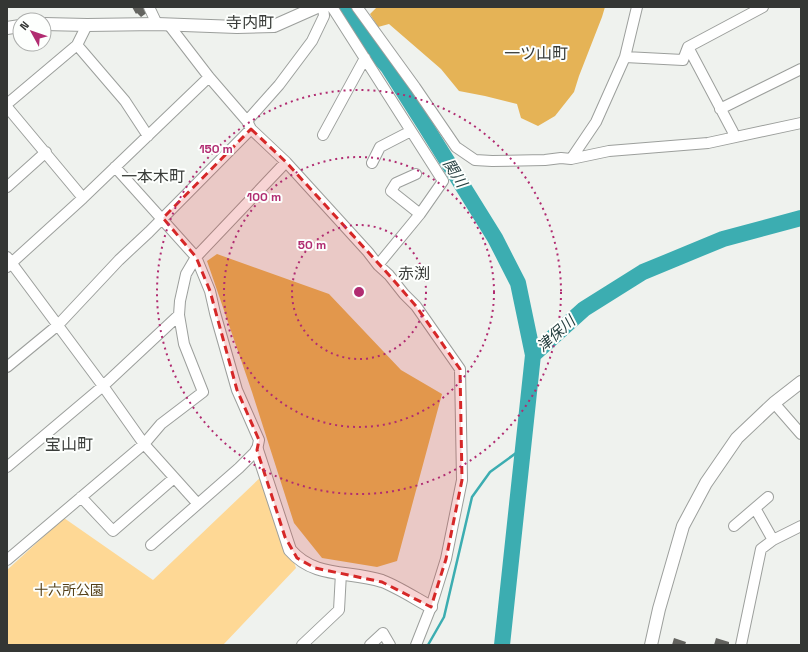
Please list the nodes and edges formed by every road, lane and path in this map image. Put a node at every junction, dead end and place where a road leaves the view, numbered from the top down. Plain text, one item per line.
1 (149, 7) edge
2 (317, 7) edge
3 (323, 7) edge
4 (332, 7) edge
5 (357, 7) edge
6 (637, 7) edge
7 (763, 7) edge
8 (52, 24) edge
9 (87, 25) junction
10 (163, 25) junction
11 (77, 45) junction
12 (688, 47) junction
13 (625, 57) junction
14 (365, 58) junction
15 (801, 69) edge
16 (209, 77) junction
17 (7, 106) edge
18 (720, 109) junction
19 (801, 123) edge
20 (249, 125) junction
21 (411, 131) junction
22 (323, 135) dead end
23 (148, 136) junction
24 (734, 137) junction
25 (46, 152) junction
26 (571, 159) junction
27 (286, 162) junction
28 (372, 163) dead end
29 (115, 167) junction
30 (416, 174) dead end
31 (7, 188) edge
32 (83, 198) junction
33 (420, 214) junction
34 (163, 218) junction
35 (196, 257) junction
36 (8, 262) edge
37 (378, 265) junction
38 (179, 315) junction
39 (58, 325) junction
40 (7, 367) edge
41 (801, 382) edge
42 (103, 386) junction
43 (774, 403) junction
44 (801, 434) edge
45 (144, 444) junction
46 (257, 450) junction
47 (7, 467) edge
48 (174, 478) junction
49 (81, 497) junction
50 (768, 497) dead end
51 (197, 503) junction
52 (755, 508) junction
53 (734, 526) dead end
54 (801, 526) edge
55 (774, 540) junction
56 (151, 545) dead end
57 (7, 560) edge
58 (341, 574) junction
59 (432, 607) junction
60 (302, 645) edge
61 (370, 645) edge
62 (390, 645) edge
63 (416, 645) edge
64 (651, 645) edge
65 (741, 645) edge

1 - 10 street
2 - 10 street
3 - 20 street
4 - 14 street
5 - 26 street
6 - 13 street
7 - 12 street
8 - 9 street
9 - 10 street
9 - 11 street
10 - 16 street
11 - 17 street
11 - 23 street
12 - 13 street
12 - 18 street
13 - 26 street
14 - 21 street
14 - 22 street
15 - 18 street
16 - 20 street
16 - 23 street
17 - 25 street
18 - 24 street
19 - 24 street
20 - 27 street
20 - 34 street
21 - 28 street
21 - 33 street
23 - 29 street
24 - 26 street
25 - 31 street
25 - 32 street
27 - 35 street
27 - 37 street
29 - 32 street
29 - 34 street
30 - 33 street
32 - 36 street
33 - 37 street
34 - 35 street
34 - 39 street
35 - 38 street
35 - 46 street
36 - 39 street
37 - 59 street
38 - 42 street
38 - 45 street
39 - 40 street
39 - 42 street
41 - 43 street
42 - 45 street
42 - 47 street
43 - 44 street
43 - 64 street
45 - 48 street
45 - 49 street
46 - 51 street
46 - 58 street
48 - 49 street
48 - 51 street
49 - 57 street
50 - 52 street
51 - 56 street
52 - 53 street
52 - 55 street
54 - 55 street
55 - 65 street
58 - 59 street
58 - 60 street
59 - 63 street
61 - 62 street

